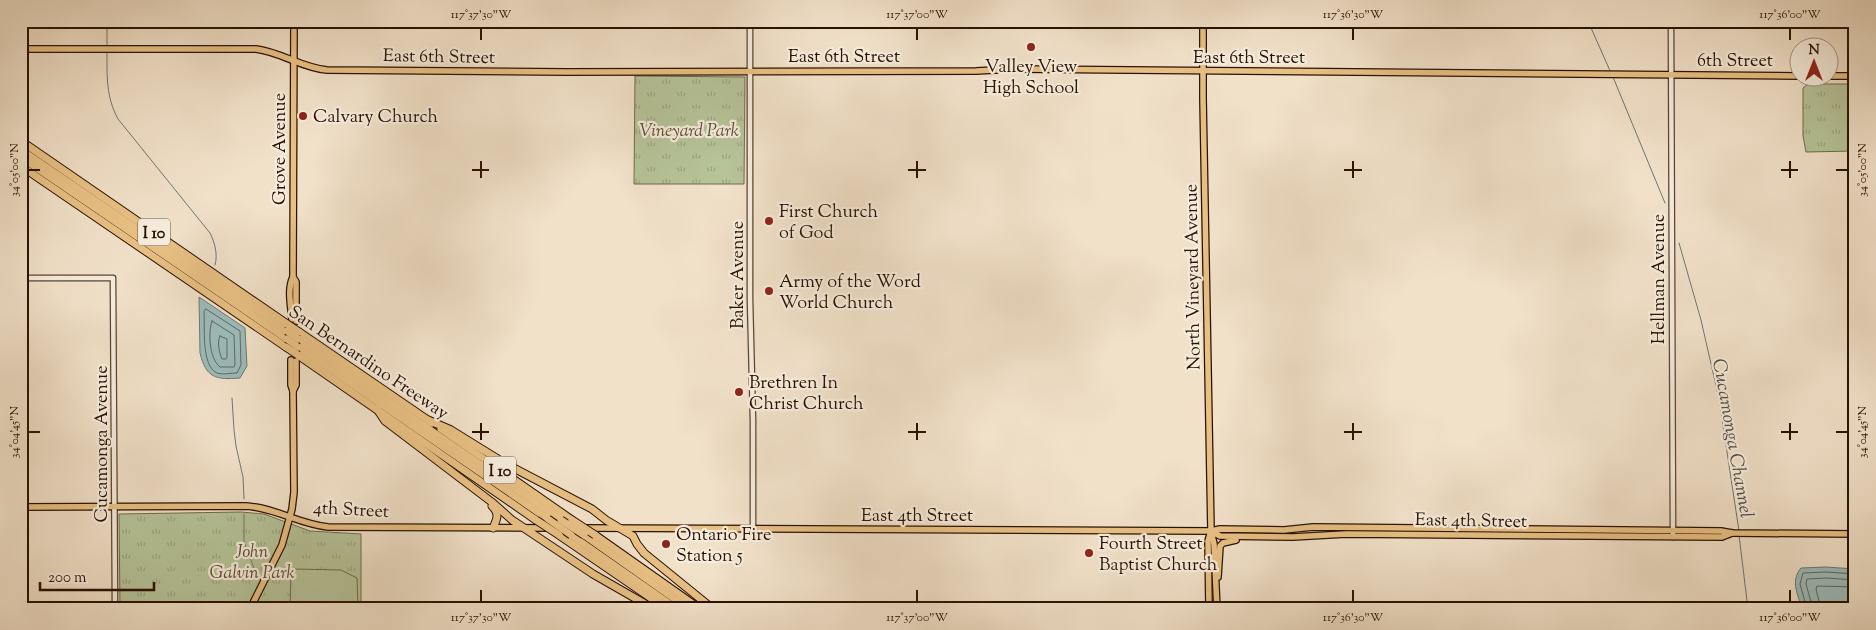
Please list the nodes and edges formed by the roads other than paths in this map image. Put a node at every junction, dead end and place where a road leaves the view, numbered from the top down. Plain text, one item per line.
1 (294, 21) edge
2 (750, 21) edge
3 (1203, 21) edge
4 (1671, 21) edge
5 (21, 49) edge
6 (294, 61) junction
7 (750, 71) junction
8 (1202, 72) junction
9 (1671, 76) junction
10 (1788, 76) edge
11 (1838, 76) edge
12 (1855, 76) edge
13 (21, 140) edge
14 (21, 150) edge
15 (21, 158) edge
16 (21, 166) edge
17 (76, 179) junction
18 (118, 216) junction
19 (21, 278) edge
20 (290, 327) junction
21 (298, 339) junction
22 (295, 359) junction
23 (377, 409) junction
24 (428, 420) junction
25 (483, 497) junction
26 (114, 506) junction
27 (21, 507) edge
28 (290, 517) junction
29 (493, 528) junction
30 (524, 528) junction
31 (622, 528) junction
32 (752, 528) junction
33 (1211, 531) junction
34 (1673, 534) junction
35 (1855, 534) edge
36 (1287, 537) junction
37 (1216, 581) junction
38 (1209, 591) junction
39 (115, 609) edge
40 (250, 609) edge
41 (654, 609) edge
42 (667, 609) edge
43 (678, 609) edge
44 (689, 609) edge
45 (700, 609) edge
46 (714, 609) edge
47 (1209, 609) edge
48 (1216, 609) edge

1 - 6 main road, Grove Avenue
2 - 7 street, Baker Avenue
3 - 8 main road, North Vineyard Avenue
4 - 9 street, Hellman Avenue
5 - 6 main road, East 6th Street
6 - 7 main road, East 6th Street
6 - 20 main road, Grove Avenue
7 - 8 main road, East 6th Street
7 - 32 street, Baker Avenue
8 - 9 main road, East 6th Street
8 - 33 main road, North Vineyard Avenue
9 - 10 main road, 6th Street
9 - 34 street, Hellman Avenue
11 - 12 main road
13 - 17 highway, San Bernardino Freeway / I 10
14 - 18 highway
15 - 20 highway
16 - 22 highway, San Bernardino Freeway / I 10, bridge
17 - 18 highway
17 - 20 highway, San Bernardino Freeway / I 10
18 - 20 highway
19 - 26 street, Cucamonga Avenue
20 - 21 highway, San Bernardino Freeway / I 10, bridge
20 - 21 highway, bridge
21 - 24 highway, San Bernardino Freeway / I 10
21 - 43 highway, bridge
21 - 44 highway, bridge
22 - 23 highway, San Bernardino Freeway / I 10
22 - 28 main road
23 - 25 highway
23 - 42 highway, San Bernardino Freeway / I 10, bridge
24 - 31 highway
24 - 45 highway, San Bernardino Freeway / I 10, bridge
25 - 29 highway
25 - 30 highway
26 - 27 main road, 4th Street
26 - 28 main road, 4th Street
26 - 39 street, Cucamonga Avenue
28 - 29 main road, 4th Street
28 - 40 main road
29 - 30 main road, 4th Street
30 - 31 main road, 4th Street
30 - 41 highway
31 - 32 main road, East 4th Street
31 - 46 highway
32 - 33 main road, East 4th Street
33 - 34 main road, East 4th Street
33 - 36 main road, East 4th Street
33 - 37 main road, North Vineyard Avenue
33 - 38 main road, North Vineyard Avenue
34 - 35 main road, East 4th Street
34 - 36 main road, East 4th Street
36 - 37 main road
37 - 48 main road, North Vineyard Avenue
38 - 47 main road, North Vineyard Avenue
38 - 48 main road

